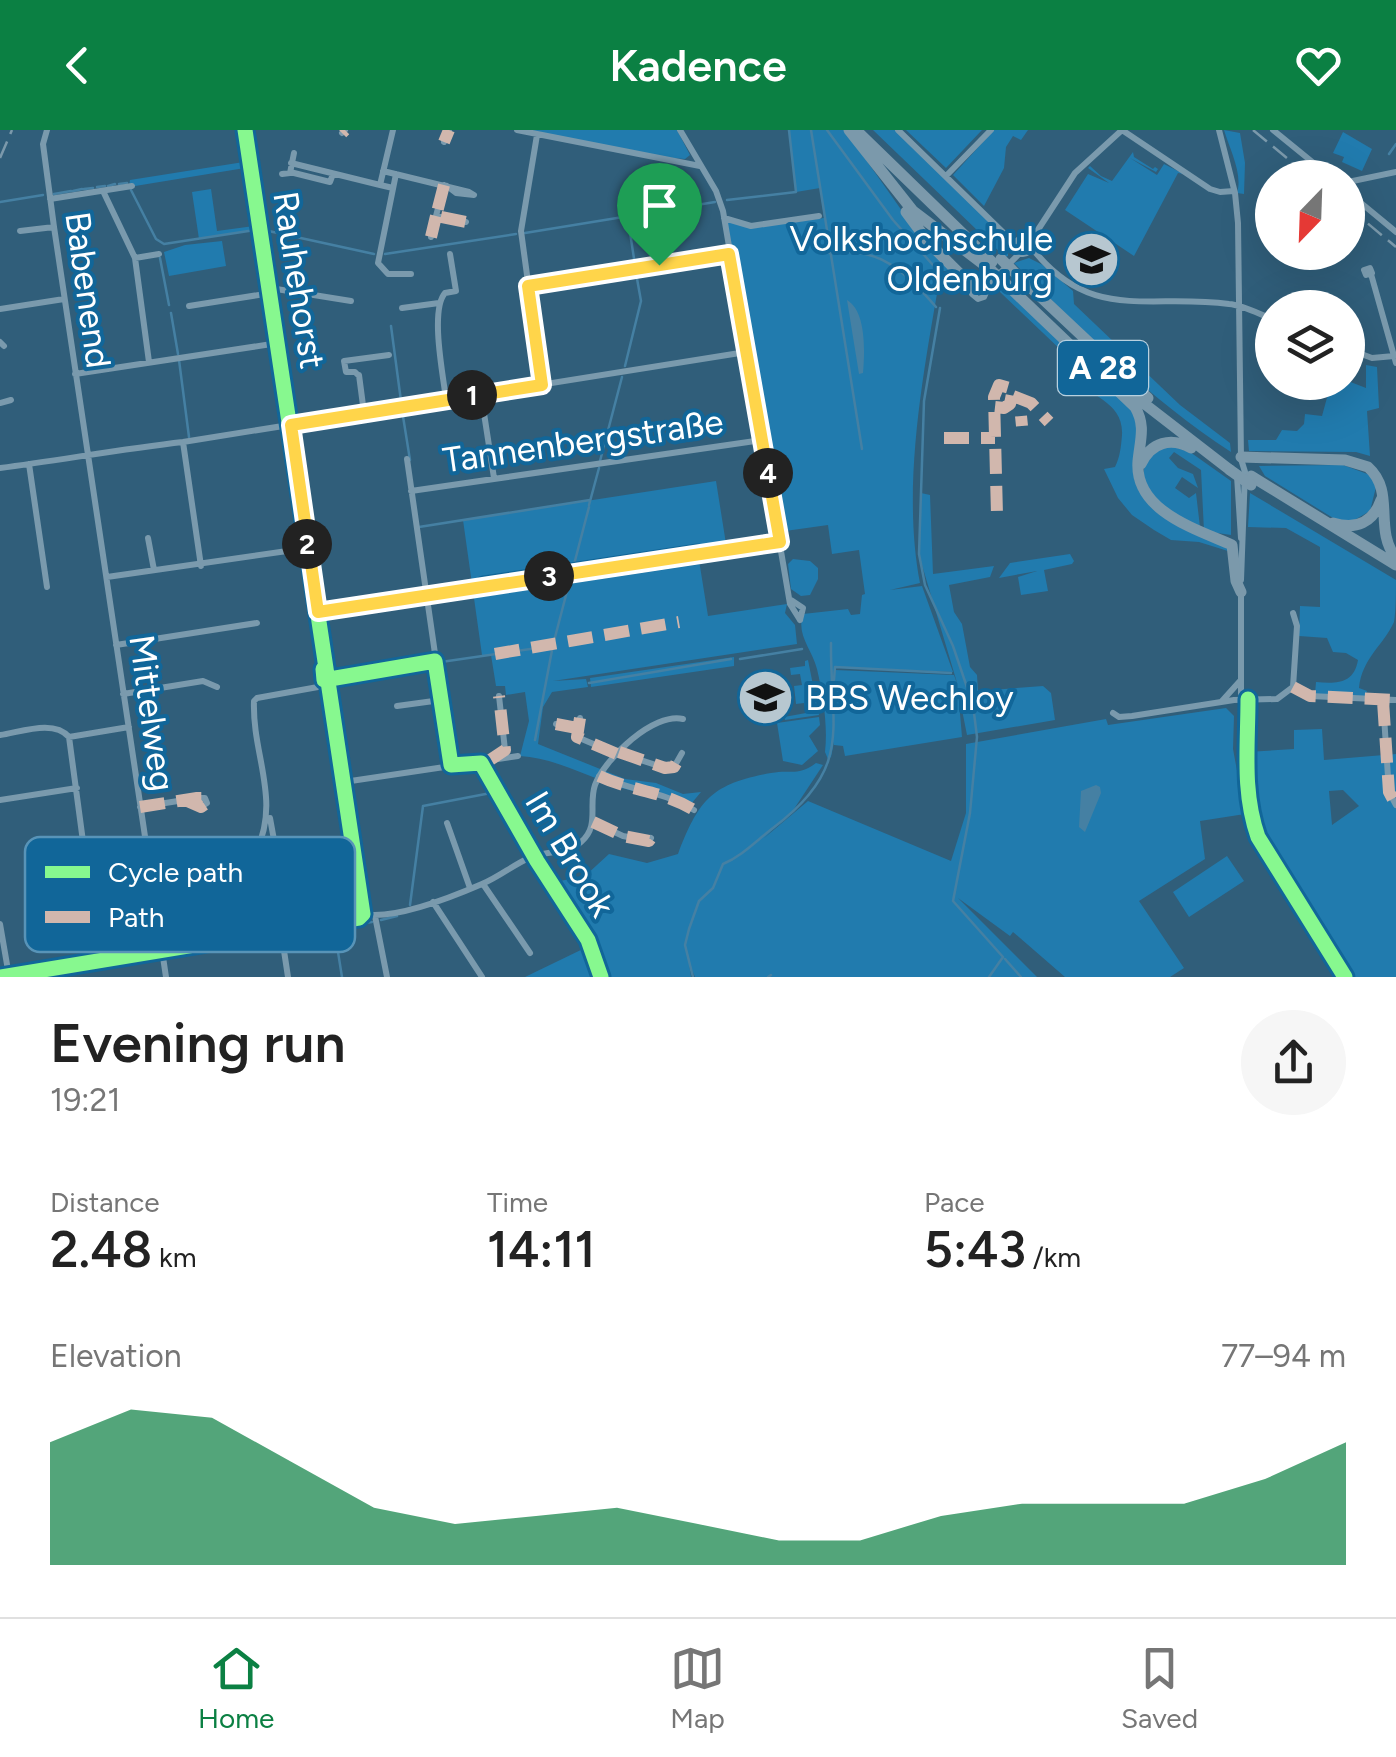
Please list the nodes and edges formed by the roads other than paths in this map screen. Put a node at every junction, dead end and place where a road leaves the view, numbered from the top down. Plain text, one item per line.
1 (46, 130) edge
2 (245, 130) edge
3 (393, 130) edge
4 (449, 130) edge
5 (517, 130) edge
6 (680, 130) edge
7 (853, 130) edge
8 (867, 130) edge
9 (898, 130) edge
10 (991, 130) edge
11 (1122, 130) edge
12 (1219, 130) edge
13 (1273, 130) edge
14 (538, 136) junction
15 (444, 142) dead end
16 (294, 153) dead end
17 (1310, 160) edge
18 (701, 166) junction
19 (384, 171) junction
20 (1396, 172) edge
21 (396, 174) junction
22 (946, 176) junction
23 (1365, 179) edge
24 (380, 185) junction
25 (132, 186) dead end
26 (393, 188) junction
27 (1234, 190) junction
28 (103, 191) junction
29 (897, 195) junction
30 (50, 199) junction
31 (1365, 206) edge
32 (436, 216) junction
33 (819, 216) dead end
34 (724, 218) junction
35 (466, 222) dead end
36 (54, 226) junction
37 (20, 231) dead end
38 (1396, 232) edge
39 (431, 236) dead end
40 (1023, 246) junction
41 (159, 254) dead end
42 (450, 254) dead end
43 (729, 254) junction
44 (134, 258) junction
45 (996, 264) junction
46 (412, 274) dead end
47 (1371, 274) dead end
48 (1007, 275) junction
49 (528, 286) junction
50 (980, 286) joint
51 (271, 290) junction
52 (64, 299) junction
53 (351, 301) dead end
54 (439, 302) junction
55 (189, 306) dead end
56 (1239, 306) junction
57 (402, 308) dead end
58 (0, 309) edge
59 (1255, 312) edge
60 (278, 343) junction
61 (746, 352) junction
62 (389, 355) dead end
63 (1365, 355) edge
64 (1395, 358) edge
65 (149, 362) junction
66 (75, 374) junction
67 (542, 385) junction
68 (481, 394) junction
69 (446, 398) junction
70 (12, 400) dead end
71 (0, 402) edge
72 (364, 414) junction
73 (291, 425) junction
74 (762, 440) junction
75 (183, 442) junction
76 (1205, 453) junction
77 (88, 457) junction
78 (407, 459) dead end
79 (1234, 463) junction
80 (29, 464) junction
81 (1138, 467) junction
82 (0, 468) edge
83 (494, 478) junction
84 (1251, 480) junction
85 (1382, 486) junction
86 (412, 491) junction
87 (1315, 516) junction
88 (148, 538) dead end
89 (1241, 539) junction
90 (1218, 540) junction
91 (780, 542) junction
92 (308, 548) junction
93 (698, 554) dead end
94 (1396, 558) edge
95 (202, 566) junction
96 (1396, 566) edge
97 (154, 570) junction
98 (1396, 574) edge
99 (106, 577) junction
100 (484, 586) dead end
101 (47, 587) dead end
102 (1240, 592) junction
103 (425, 596) junction
104 (318, 612) junction
105 (1293, 613) dead end
106 (800, 620) dead end
107 (256, 623) dead end
108 (116, 645) junction
109 (1241, 679) junction
110 (329, 685) junction
111 (217, 686) dead end
112 (1293, 686) junction
113 (123, 694) junction
114 (500, 696) dead end
115 (440, 700) junction
116 (1241, 700) junction
117 (1396, 700) edge
118 (1383, 701) junction
119 (1221, 702) junction
120 (397, 706) dead end
121 (1113, 713) dead end
122 (580, 718) dead end
123 (683, 720) dead end
124 (556, 724) dead end
125 (129, 727) junction
126 (577, 728) junction
127 (0, 735) edge
128 (70, 737) junction
129 (618, 753) junction
130 (682, 753) dead end
131 (518, 756) dead end
132 (488, 762) junction
133 (451, 766) junction
134 (599, 776) junction
135 (344, 782) junction
136 (77, 788) junction
137 (498, 792) dead end
138 (0, 800) edge
139 (185, 800) dead end
140 (1396, 805) edge
141 (140, 807) junction
142 (694, 810) dead end
143 (269, 812) junction
144 (593, 822) junction
145 (447, 823) dead end
146 (84, 837) edge
147 (144, 837) edge
148 (264, 837) edge
149 (273, 837) edge
150 (352, 837) edge
151 (651, 838) dead end
152 (534, 856) junction
153 (355, 858) edge
154 (483, 884) junction
155 (470, 888) junction
156 (433, 902) junction
157 (363, 914) junction
158 (375, 916) junction
159 (355, 919) edge
160 (0, 924) edge
161 (591, 946) dead end
162 (97, 952) edge
163 (162, 952) joint
164 (284, 952) edge
165 (530, 953) dead end
166 (99, 962) junction
167 (9, 976) edge
168 (1, 977) edge
169 (166, 977) edge
170 (288, 977) edge
171 (387, 977) edge
172 (482, 977) edge
173 (1342, 977) edge

1 - 30 street, Babenend
2 - 51 street, Rauhehorst
3 - 19 street
4 - 15 street
5 - 14 street
6 - 18 street
7 - 29 highway
7 - 45 highway, A 28
8 - 45 highway, A 28
9 - 22 street
10 - 22 street
11 - 27 street
11 - 40 street
12 - 27 street
13 - 17 street
14 - 18 street
14 - 49 street
16 - 24 street
18 - 34 street
19 - 21 street
19 - 24 street
20 - 23 street
21 - 26 street
21 - 32 street
22 - 40 street
24 - 26 street
25 - 28 street
26 - 46 street
27 - 56 street
28 - 30 street
28 - 44 street
29 - 45 highway
29 - 50 highway
30 - 36 street, Babenend
31 - 38 street
32 - 35 street
32 - 39 street
33 - 34 street
34 - 43 street
36 - 37 street
36 - 52 street, Babenend
40 - 50 street
40 - 56 street
41 - 44 street
42 - 54 street
43 - 49 street
43 - 61 street
44 - 65 street
45 - 48 highway, A 28, bridge
47 - 64 street
48 - 76 highway, A 28
48 - 79 highway, A 28
48 - 81 highway
49 - 67 street
51 - 53 street
51 - 55 street
51 - 60 street, Rauhehorst
52 - 58 street
52 - 66 street, Babenend
54 - 57 street
54 - 69 street
56 - 59 street
56 - 79 street
60 - 65 street
60 - 73 street, Rauhehorst
61 - 67 street
61 - 74 street
62 - 72 street
63 - 64 street
65 - 66 street
66 - 77 street, Babenend
67 - 68 street
68 - 69 street
68 - 83 street
69 - 72 street
70 - 71 street
72 - 73 street
73 - 75 street
73 - 92 street, Rauhehorst
74 - 83 street, Tannenbergstraße
74 - 91 street
75 - 77 street
75 - 95 street
76 - 79 highway, A 28
76 - 81 highway
77 - 80 street
77 - 99 street, Mittelweg
78 - 86 street
79 - 84 highway, A 28, bridge
79 - 85 highway
79 - 89 street
80 - 82 street
80 - 101 street
81 - 90 highway
83 - 86 street, Tannenbergstraße
84 - 87 highway, A 28
84 - 98 highway, A 28
85 - 87 highway
85 - 94 highway
86 - 103 street
87 - 96 highway, A 28
88 - 97 street
89 - 90 highway
89 - 102 street
90 - 102 highway
91 - 93 street
91 - 106 street
92 - 95 street
92 - 104 street, Rauhehorst
95 - 97 street
97 - 99 street
99 - 108 street, Mittelweg
100 - 103 street
102 - 109 street
103 - 104 street
103 - 115 street
104 - 110 street, Rauhehorst
105 - 112 street
107 - 108 street
108 - 113 street, Mittelweg
109 - 116 street
109 - 119 street
110 - 135 street, Rauhehorst
110 - 143 street
111 - 113 street
112 - 116 street
112 - 118 street
113 - 125 street, Mittelweg
114 - 132 street
115 - 120 street
115 - 133 street
116 - 119 street
116 - 173 street
117 - 118 street
118 - 140 street
119 - 121 street
122 - 126 street
123 - 129 street
124 - 126 street
125 - 128 street
125 - 141 street, Mittelweg
126 - 129 street
127 - 128 street
128 - 136 street
129 - 130 street
129 - 134 street
131 - 132 street
132 - 133 street
133 - 135 street
134 - 142 street
134 - 144 street
135 - 150 street, Rauhehorst
136 - 138 street
136 - 146 street
137 - 152 street, Im Brook
139 - 141 street
141 - 147 street, Mittelweg
143 - 148 street
143 - 149 street
144 - 151 street
144 - 152 street
145 - 155 street
152 - 154 street
152 - 161 street, Im Brook
153 - 157 street, Rauhehorst
154 - 155 street
154 - 165 street
155 - 156 street
156 - 158 street
156 - 172 street
157 - 158 street
157 - 159 street
158 - 171 street
160 - 167 street
162 - 166 street
163 - 166 street
163 - 169 street, Mittelweg
164 - 170 street
166 - 167 street
167 - 168 street

